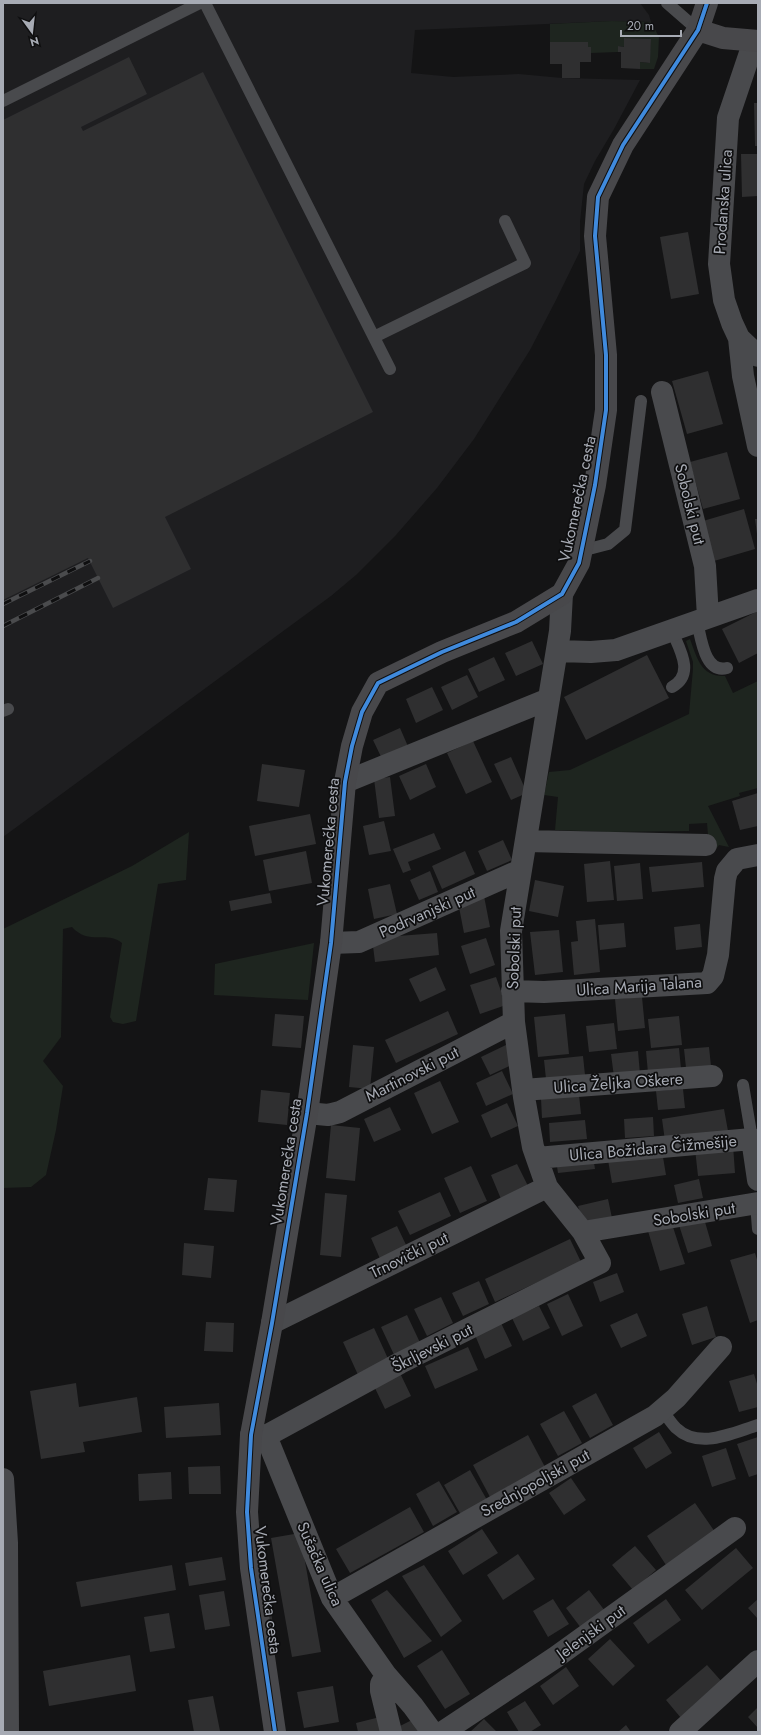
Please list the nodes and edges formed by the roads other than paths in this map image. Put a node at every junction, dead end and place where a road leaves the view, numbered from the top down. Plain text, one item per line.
1 (200, 3) edge
2 (205, 3) edge
3 (667, 3) edge
4 (707, 3) edge
5 (698, 30) junction
6 (756, 41) edge
7 (3, 101) edge
8 (505, 221) dead end
9 (374, 338) junction
10 (739, 338) junction
11 (758, 356) edge
12 (390, 369) dead end
13 (662, 392) dead end
14 (641, 401) dead end
15 (758, 446) edge
16 (582, 551) junction
17 (562, 594) junction
18 (758, 600) edge
19 (703, 619) junction
20 (672, 631) junction
21 (557, 651) junction
22 (727, 668) dead end
23 (672, 687) dead end
24 (548, 700) junction
25 (345, 782) junction
26 (526, 841) junction
27 (706, 845) dead end
28 (748, 857) edge
29 (520, 870) junction
30 (331, 943) junction
31 (512, 991) junction
32 (514, 1022) junction
33 (712, 1076) dead end
34 (743, 1085) dead end
35 (523, 1090) junction
36 (307, 1113) junction
37 (752, 1139) junction
38 (537, 1158) junction
39 (758, 1180) edge
40 (547, 1187) junction
41 (757, 1201) edge
42 (758, 1229) edge
43 (583, 1232) junction
44 (600, 1262) joint
45 (272, 1323) junction
46 (721, 1347) dead end
47 (662, 1411) junction
48 (758, 1425) edge
49 (258, 1435) junction
50 (3, 1479) edge
51 (736, 1528) dead end
52 (5, 1588) edge
53 (332, 1598) junction
54 (758, 1661) edge
55 (386, 1676) junction
56 (8, 1732) edge
57 (275, 1732) edge
58 (391, 1732) edge
59 (432, 1732) edge
60 (443, 1732) edge
61 (680, 1732) edge

1 - 7 lane
2 - 9 lane
3 - 5 lane
4 - 5 street, Vukomerečka cesta
5 - 6 street
5 - 16 street, Vukomerečka cesta
6 - 10 street, Prodanska ulica
8 - 9 lane
9 - 12 lane
10 - 11 street, Prodanska ulica
10 - 15 street
13 - 19 street, Sobolski put
14 - 16 lane
16 - 17 street, Vukomerečka cesta
17 - 21 street, Sobolski put
17 - 25 street, Vukomerečka cesta
18 - 19 street
19 - 20 street
19 - 22 lane
20 - 21 street
20 - 23 lane
21 - 24 street, Sobolski put
24 - 25 street
24 - 26 street, Sobolski put
25 - 30 street, Vukomerečka cesta
26 - 27 street
26 - 29 street, Sobolski put
28 - 31 street, Ulica Marija Talana
29 - 30 street, Podrvanjski put
29 - 31 street, Sobolski put
30 - 36 street, Vukomerečka cesta
31 - 32 street, Sobolski put
32 - 35 street, Sobolski put
32 - 36 street, Martinovski put
33 - 35 street, Ulica Željka Oškere
34 - 37 lane
35 - 38 street, Sobolski put
36 - 45 street, Vukomerečka cesta
37 - 38 street, Ulica Božidara Čižmešije
37 - 39 street, Ulica Božidara Čižmešije
38 - 40 street, Sobolski put
40 - 43 street, Sobolski put
40 - 45 street, Trnovički put
41 - 42 lane
41 - 43 street, Sobolski put
43 - 44 street, Sobolski put
44 - 49 street, Škrljevski put
45 - 49 street, Vukomerečka cesta
46 - 47 street, Srednjopoljski put
47 - 48 lane
47 - 53 street, Srednjopoljski put
49 - 53 street, Sušačka ulica
49 - 57 street, Vukomerečka cesta
50 - 52 street
51 - 60 street, Jelenjski put
52 - 56 street
53 - 55 street, Sušačka ulica
54 - 61 street
55 - 58 street
55 - 59 street, Sušačka ulica

